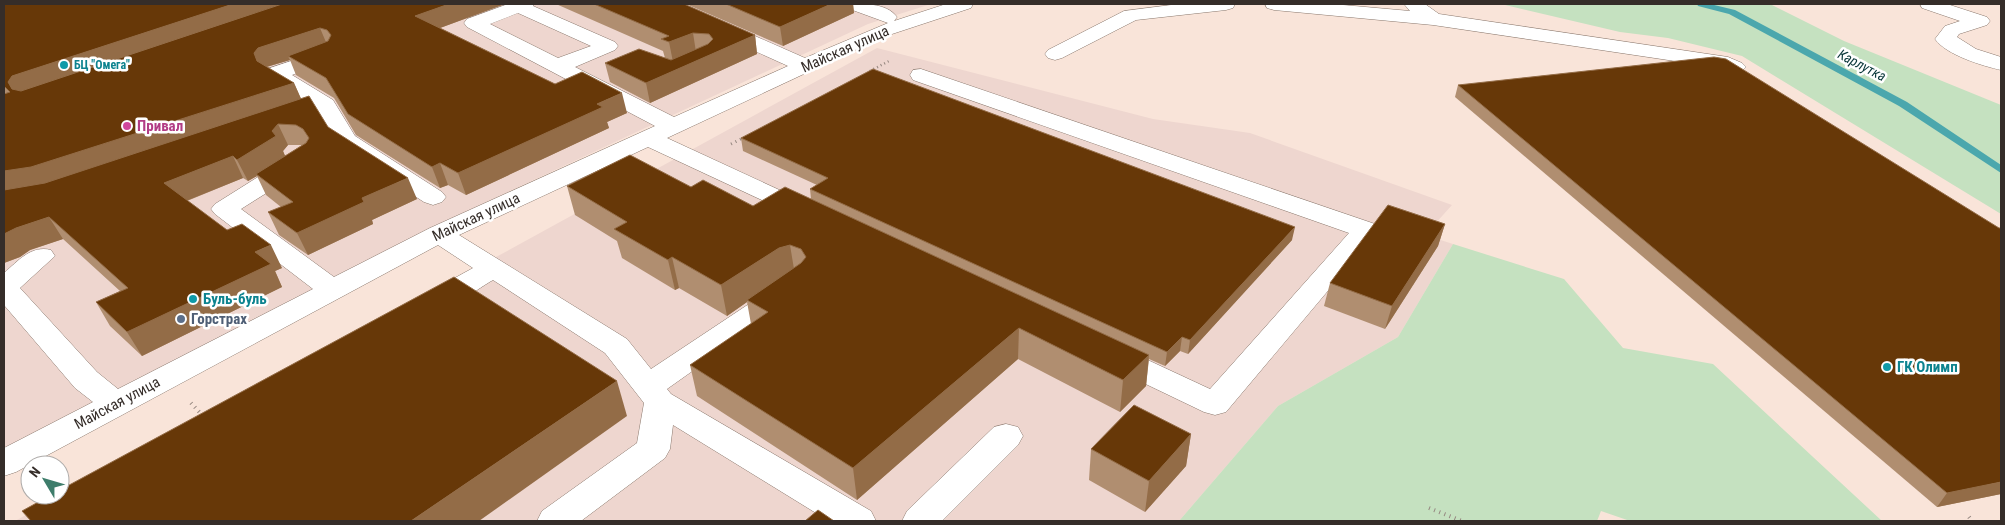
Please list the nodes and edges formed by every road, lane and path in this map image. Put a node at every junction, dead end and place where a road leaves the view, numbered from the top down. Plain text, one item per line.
1 (667, 4) edge
2 (697, 4) edge
3 (854, 4) edge
4 (964, 4) edge
5 (1226, 4) edge
6 (1274, 4) edge
7 (1413, 4) edge
8 (1929, 4) edge
9 (522, 5) edge
10 (886, 18) edge
11 (1434, 19) junction
12 (715, 25) junction
13 (1055, 54) dead end
14 (1668, 54) junction
15 (327, 55) edge
16 (618, 57) junction
17 (2001, 64) edge
18 (558, 66) junction
19 (806, 66) junction
20 (1692, 70) edge
21 (922, 74) dead end
22 (1753, 78) edge
23 (594, 84) junction
24 (324, 105) junction
25 (674, 126) junction
26 (260, 127) edge
27 (648, 138) junction
28 (296, 152) edge
29 (434, 197) dead end
30 (822, 220) edge
31 (439, 234) junction
32 (41, 256) dead end
33 (494, 268) junction
34 (794, 286) edge
35 (333, 290) junction
36 (408, 315) edge
37 (1090, 346) edge
38 (654, 395) junction
39 (188, 399) dead end
40 (116, 404) junction
41 (210, 424) edge
42 (1006, 436) dead end
43 (4, 463) edge
44 (1430, 508) dead end
45 (555, 521) edge
46 (858, 521) edge
47 (920, 521) edge
48 (1462, 521) edge

1 - 12 street
2 - 12 street
3 - 10 street
4 - 10 street, Майская улица
5 - 13 street
6 - 11 street
7 - 11 street
8 - 17 street
9 - 16 street
9 - 18 street
10 - 19 street, Майская улица
11 - 14 street
12 - 19 street
14 - 20 street
14 - 22 street
15 - 24 street
16 - 18 street
16 - 23 street
18 - 23 street
19 - 25 street, Майская улица
21 - 37 street
23 - 25 street
24 - 26 street
24 - 29 street
25 - 27 street, Майская улица
27 - 30 street
27 - 31 street, Майская улица
28 - 35 street
31 - 33 street
31 - 35 street, Майская улица
32 - 40 street
33 - 36 street
33 - 38 street
34 - 38 street
35 - 40 street, Майская улица
38 - 45 street
38 - 46 street
39 - 41 path
40 - 43 street, Майская улица
42 - 47 street
44 - 48 path

